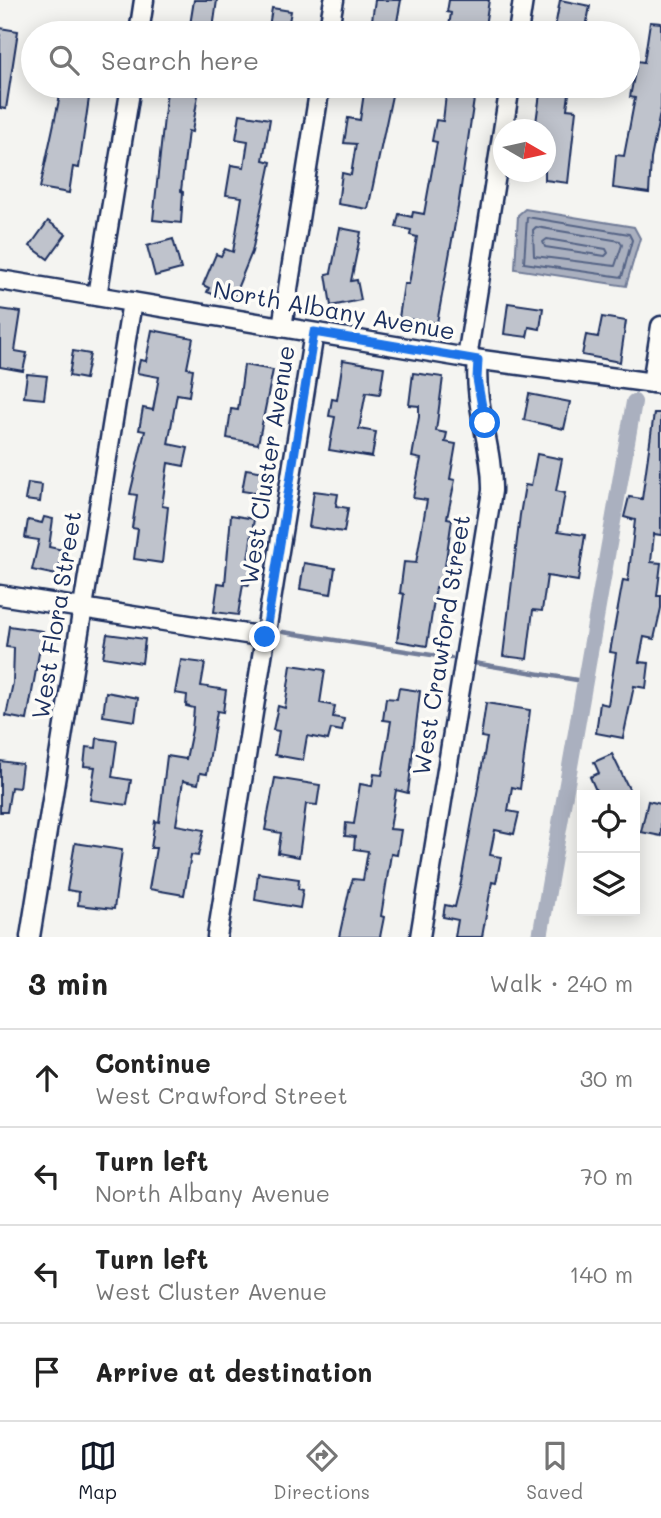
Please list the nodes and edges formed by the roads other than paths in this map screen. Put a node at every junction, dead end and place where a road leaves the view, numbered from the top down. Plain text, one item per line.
1 (144, 0) edge
2 (334, 0) edge
3 (523, 0) edge
4 (141, 21) edge
5 (330, 21) edge
6 (520, 21) edge
7 (129, 98) edge
8 (318, 98) edge
9 (508, 98) edge
10 (0, 280) edge
11 (97, 296) junction
12 (132, 302) junction
13 (661, 326) edge
14 (282, 327) junction
15 (314, 332) junction
16 (472, 359) junction
17 (656, 383) edge
18 (0, 595) edge
19 (83, 608) junction
20 (265, 637) junction
21 (30, 937) edge
22 (217, 937) edge
23 (421, 937) edge

1 - 4 street
2 - 5 street
3 - 6 street
7 - 11 street
8 - 14 street, West Cluster Avenue
9 - 16 street, West Crawford Street
10 - 11 street, North Albany Avenue
11 - 12 street, North Albany Avenue
12 - 14 street, North Albany Avenue
12 - 19 street, West Flora Street
13 - 17 street
14 - 15 street, North Albany Avenue
15 - 16 street, North Albany Avenue
15 - 20 street, West Cluster Avenue
16 - 17 street, North Albany Avenue
16 - 23 street, West Crawford Street
18 - 19 street
19 - 20 street
19 - 21 street, West Flora Street
20 - 22 street, West Cluster Avenue

